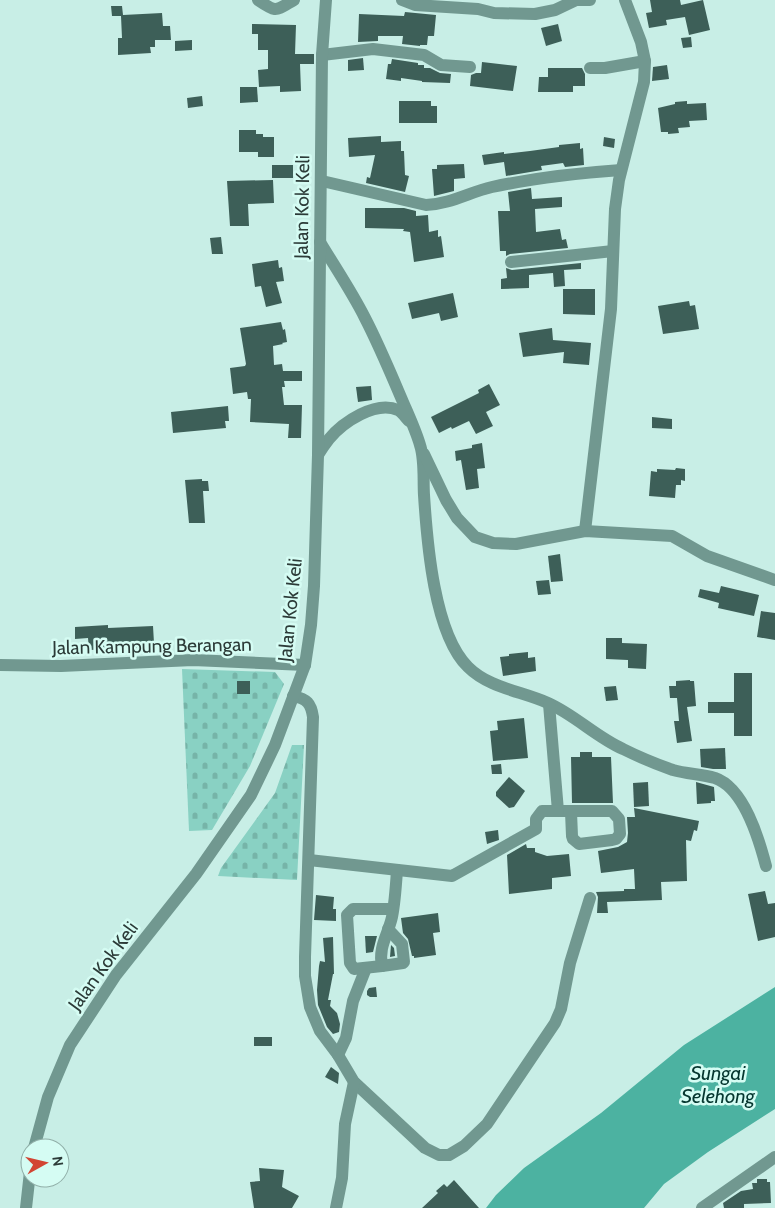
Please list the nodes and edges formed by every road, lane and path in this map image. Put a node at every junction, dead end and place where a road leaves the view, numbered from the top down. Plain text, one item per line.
1 (258, 0) edge
2 (294, 0) edge
3 (326, 0) edge
4 (402, 0) edge
5 (590, 0) edge
6 (625, 0) edge
7 (322, 55) junction
8 (645, 61) junction
9 (470, 67) dead end
10 (590, 68) dead end
11 (621, 170) junction
12 (322, 181) junction
13 (320, 242) junction
14 (613, 251) junction
15 (511, 262) dead end
16 (411, 422) junction
17 (420, 446) junction
18 (318, 455) junction
19 (585, 531) junction
20 (775, 581) edge
21 (0, 664) edge
22 (305, 666) junction
23 (293, 696) junction
24 (549, 704) junction
25 (309, 860) junction
26 (766, 866) dead end
27 (398, 870) junction
28 (590, 898) dead end
29 (393, 909) junction
30 (388, 929) junction
31 (382, 966) junction
32 (366, 968) junction
33 (338, 1055) junction
34 (354, 1082) junction
35 (37, 1138) edge
36 (775, 1156) edge
37 (28, 1188) edge
38 (26, 1208) edge
39 (336, 1208) edge
40 (702, 1208) edge

1 - 2 street
3 - 7 street, Jalan Kok Keli
4 - 5 street
6 - 8 street
7 - 9 street
7 - 12 street, Jalan Kok Keli
8 - 10 street
8 - 11 street
11 - 12 street
11 - 14 street
12 - 13 street, Jalan Kok Keli
13 - 16 street
13 - 18 street, Jalan Kok Keli
14 - 15 street
14 - 19 street
16 - 17 street
16 - 18 street
17 - 19 street
17 - 24 street
18 - 22 street, Jalan Kok Keli
19 - 20 street
21 - 22 street, Jalan Kampung Berangan
22 - 23 street, Jalan Kok Keli
23 - 25 street
23 - 35 street, Jalan Kok Keli
24 - 26 street
24 - 27 street
25 - 27 street
25 - 33 street
27 - 29 street
28 - 34 street
29 - 30 street
29 - 32 street
30 - 31 street
30 - 31 street
31 - 32 street
32 - 33 street
33 - 34 street
34 - 39 street
36 - 40 street
37 - 38 street

